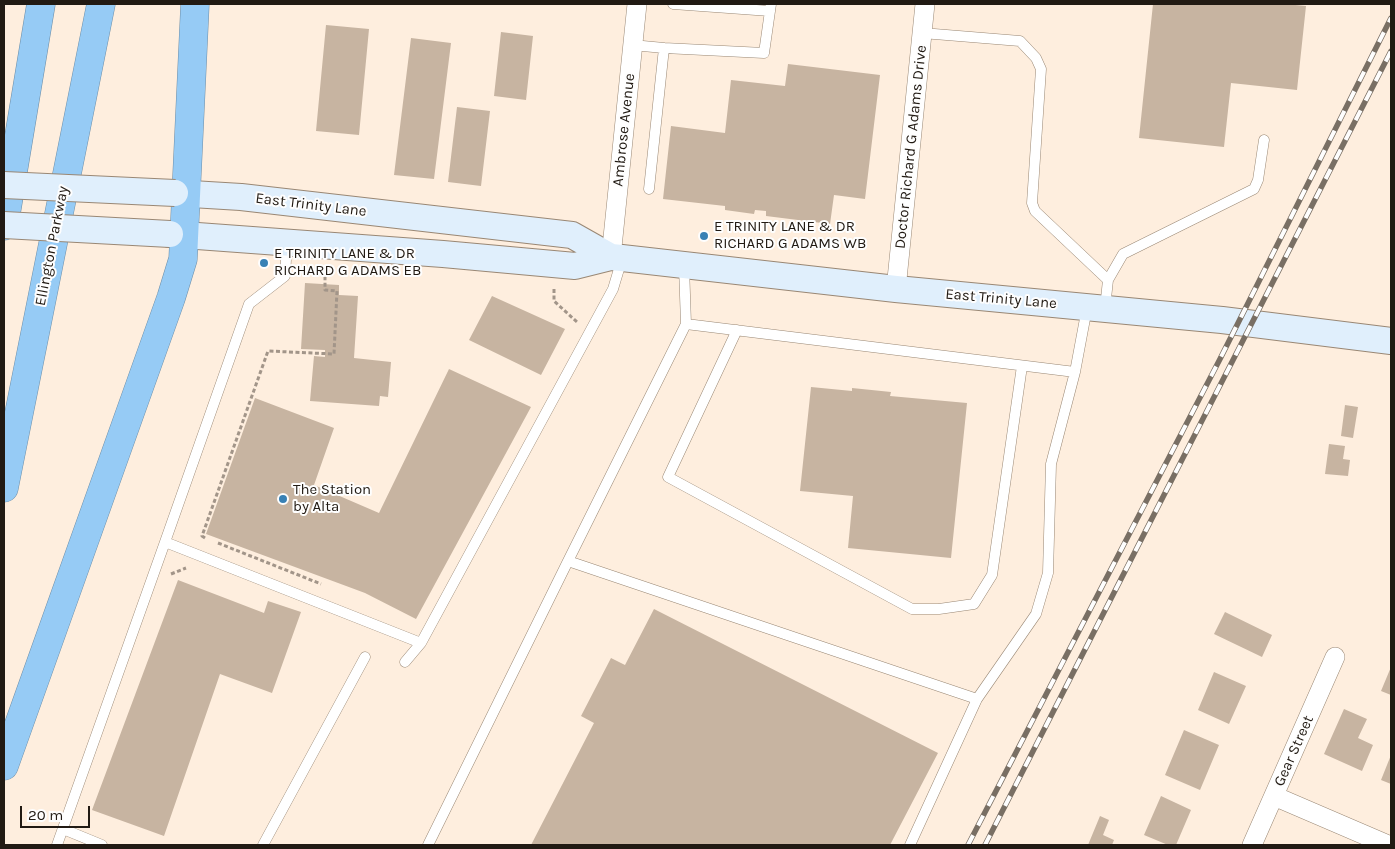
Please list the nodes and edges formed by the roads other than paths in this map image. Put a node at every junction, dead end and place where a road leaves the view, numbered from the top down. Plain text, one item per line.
1 (41, 4) edge
2 (101, 4) edge
3 (195, 4) edge
4 (637, 4) edge
5 (673, 4) edge
6 (926, 4) edge
7 (771, 8) edge
8 (922, 33) junction
9 (632, 45) junction
10 (664, 48) junction
11 (1264, 140) dead end
12 (4, 185) edge
13 (649, 189) dead end
14 (181, 193) junction
15 (4, 226) edge
16 (178, 235) junction
17 (287, 243) junction
18 (617, 257) junction
19 (684, 265) junction
20 (1108, 280) junction
21 (896, 289) junction
22 (1096, 308) junction
23 (686, 324) junction
24 (737, 330) junction
25 (1391, 341) edge
26 (1022, 366) junction
27 (1075, 372) junction
28 (4, 488) edge
29 (165, 542) junction
30 (568, 561) junction
31 (421, 643) junction
32 (365, 657) dead end
33 (1336, 657) dead end
34 (405, 662) dead end
35 (977, 699) junction
36 (4, 766) edge
37 (1274, 796) junction
38 (63, 829) junction
39 (57, 845) edge
40 (102, 845) edge
41 (264, 845) edge
42 (428, 845) edge
43 (910, 845) edge
44 (1252, 845) edge
45 (1388, 845) edge

1 - 15 highway
2 - 28 highway, Ellington Parkway
3 - 14 highway
4 - 9 street, Ambrose Avenue
5 - 7 lane
6 - 8 street, Doctor Richard G Adams Drive
7 - 10 lane
8 - 20 lane
8 - 21 street, Doctor Richard G Adams Drive
9 - 10 lane
9 - 18 street, Ambrose Avenue
10 - 13 lane
11 - 20 lane
12 - 14 main road, East Trinity Lane, bridge
14 - 16 highway
14 - 18 main road, East Trinity Lane
15 - 16 main road, East Trinity Lane, bridge
16 - 17 main road, East Trinity Lane
16 - 36 highway
17 - 18 main road, East Trinity Lane
17 - 29 lane
18 - 19 main road, East Trinity Lane
18 - 31 lane
19 - 21 main road, East Trinity Lane
19 - 23 lane
20 - 22 lane
21 - 22 main road, East Trinity Lane
22 - 25 main road, East Trinity Lane
22 - 27 lane
23 - 24 lane
23 - 30 lane
24 - 26 lane
24 - 26 lane
26 - 27 lane
27 - 35 lane
29 - 31 lane
29 - 38 lane
30 - 35 lane
30 - 42 lane
31 - 34 lane
32 - 41 lane
33 - 37 street, Gear Street
35 - 43 lane
37 - 44 street, Gear Street
37 - 45 street
38 - 39 lane
38 - 40 lane

